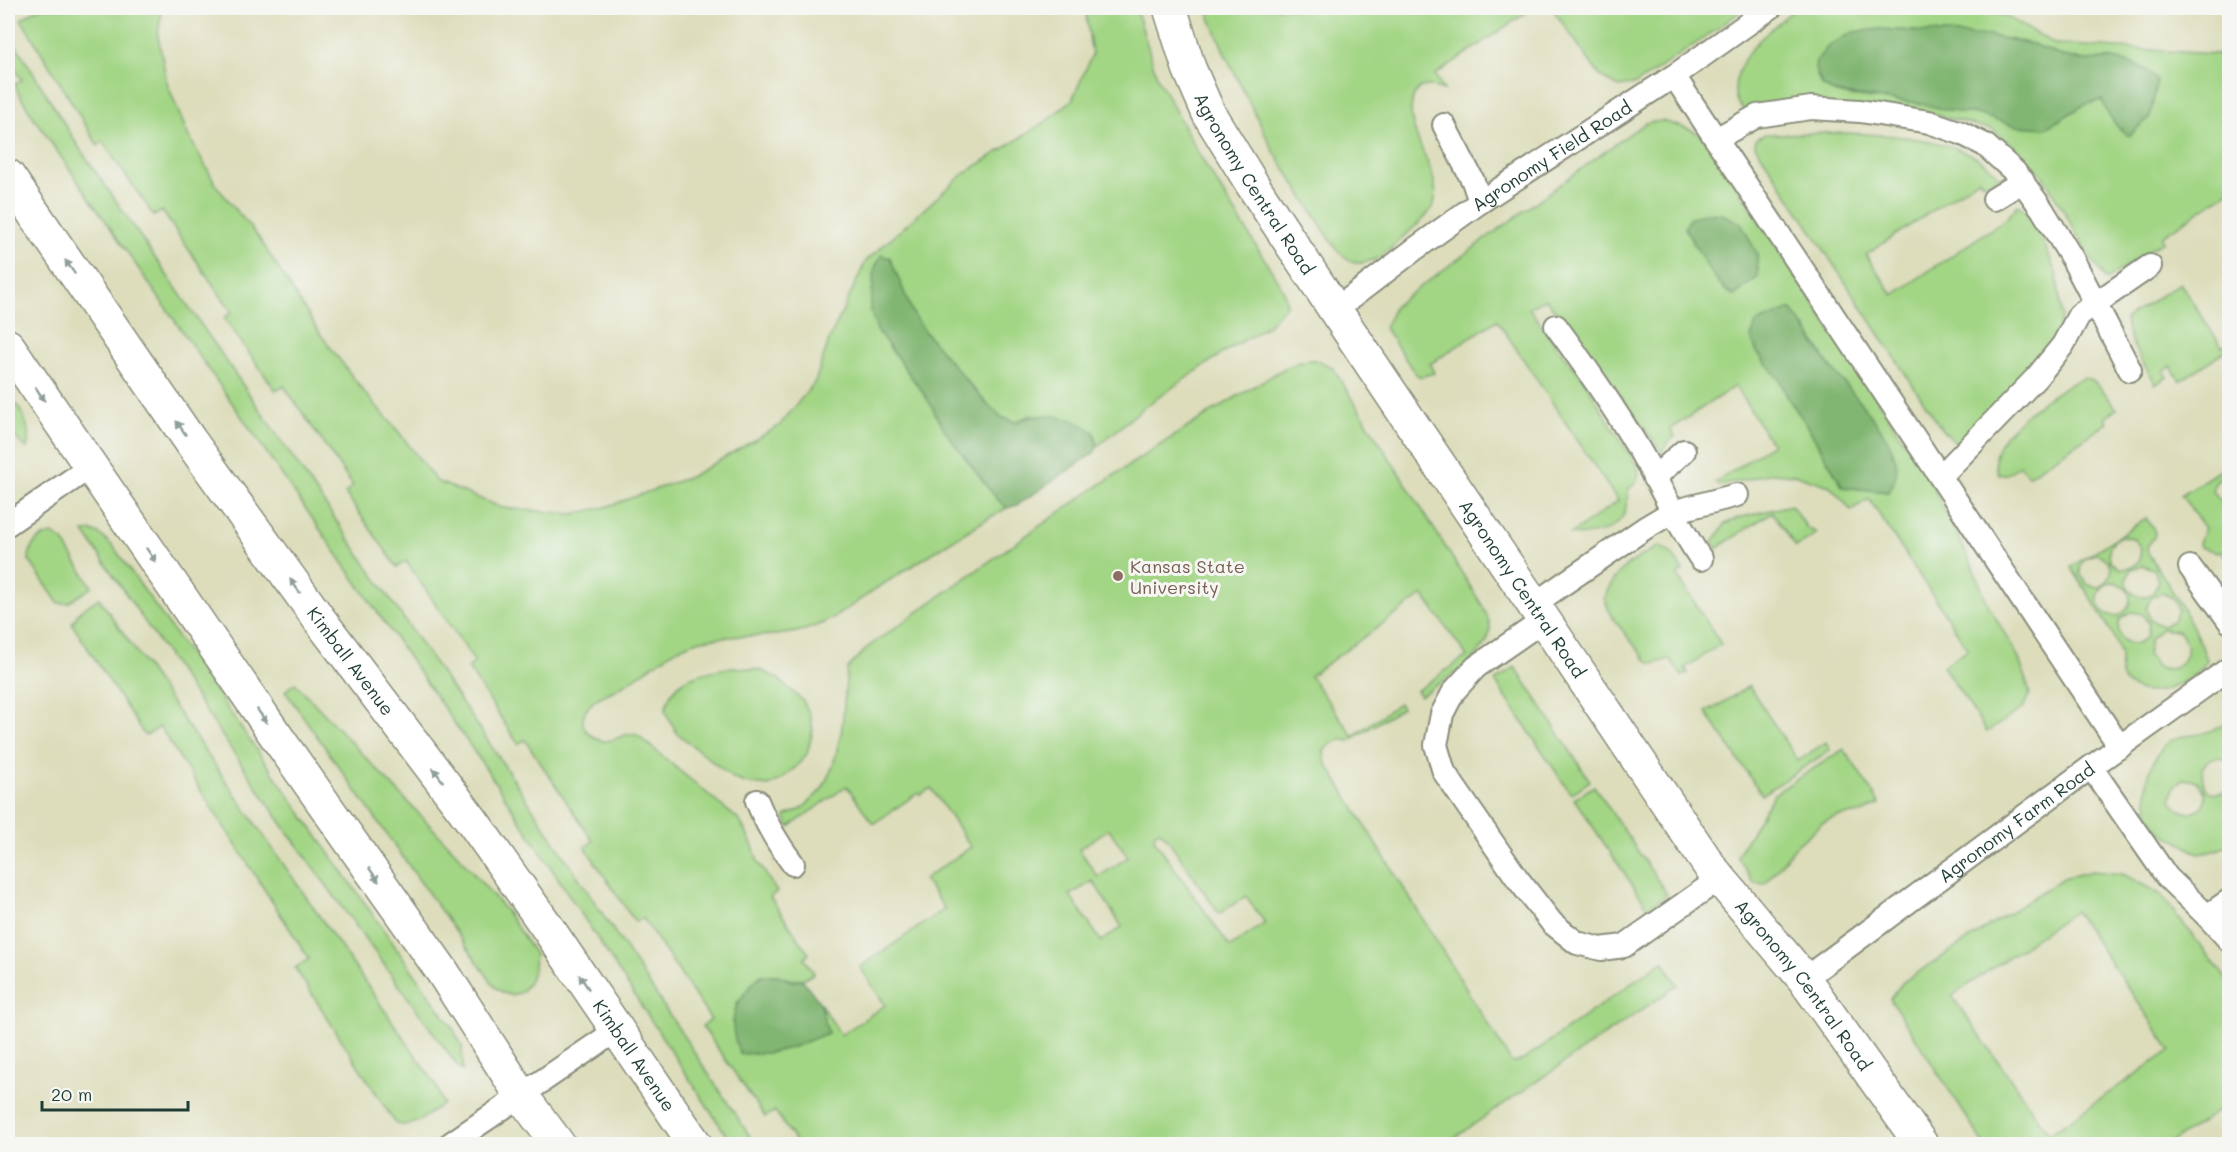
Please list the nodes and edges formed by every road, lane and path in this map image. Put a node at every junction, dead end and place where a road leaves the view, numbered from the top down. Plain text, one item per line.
1 (1170, 8) edge
2 (1770, 8) edge
3 (1674, 76) junction
4 (1444, 125) dead end
5 (1716, 139) junction
6 (8, 176) edge
7 (2023, 181) junction
8 (1994, 199) dead end
9 (1480, 202) junction
10 (2150, 266) dead end
11 (2095, 303) junction
12 (1335, 310) junction
13 (1556, 326) dead end
14 (8, 346) edge
15 (2130, 370) dead end
16 (1684, 451) dead end
17 (90, 467) junction
18 (1941, 476) junction
19 (1654, 478) junction
20 (1737, 495) dead end
21 (1672, 512) junction
22 (8, 524) edge
23 (1701, 560) dead end
24 (2190, 567) dead end
25 (1539, 612) junction
26 (2229, 622) edge
27 (2229, 668) edge
28 (2120, 747) junction
29 (2091, 767) junction
30 (757, 801) dead end
31 (793, 864) dead end
32 (1719, 879) junction
33 (2229, 900) edge
34 (2207, 916) junction
35 (2229, 941) edge
36 (1804, 979) junction
37 (617, 1030) junction
38 (521, 1095) junction
39 (450, 1144) edge
40 (558, 1144) edge
41 (695, 1144) edge
42 (1921, 1144) edge

1 - 12 main road, Agronomy Central Road
2 - 3 lane, Agronomy Field Road
3 - 5 lane
3 - 9 lane, Agronomy Field Road
4 - 9 lane
5 - 7 lane
5 - 18 lane
37 -> 6 main road, Kimball Avenue
7 - 8 lane
7 - 11 lane
9 - 12 lane, Agronomy Field Road
10 - 11 lane
11 - 15 lane
11 - 18 lane
12 - 25 main road, Agronomy Central Road
13 - 19 lane
14 -> 17 main road
16 - 19 lane
17 - 22 lane
17 -> 38 main road
18 - 28 lane
19 - 21 lane
20 - 21 lane
21 - 23 lane
21 - 25 lane
24 - 26 lane
25 - 32 main road, Agronomy Central Road
25 - 32 lane
27 - 28 lane, Agronomy Farm Road
28 - 29 lane, Agronomy Farm Road
29 - 34 lane
29 - 36 lane, Agronomy Farm Road
30 - 31 lane
32 - 36 main road, Agronomy Central Road
33 - 34 lane
34 - 35 lane
36 - 42 main road, Agronomy Central Road
37 - 38 lane
37 - 41 main road, Kimball Avenue
38 - 39 lane
38 - 40 main road

